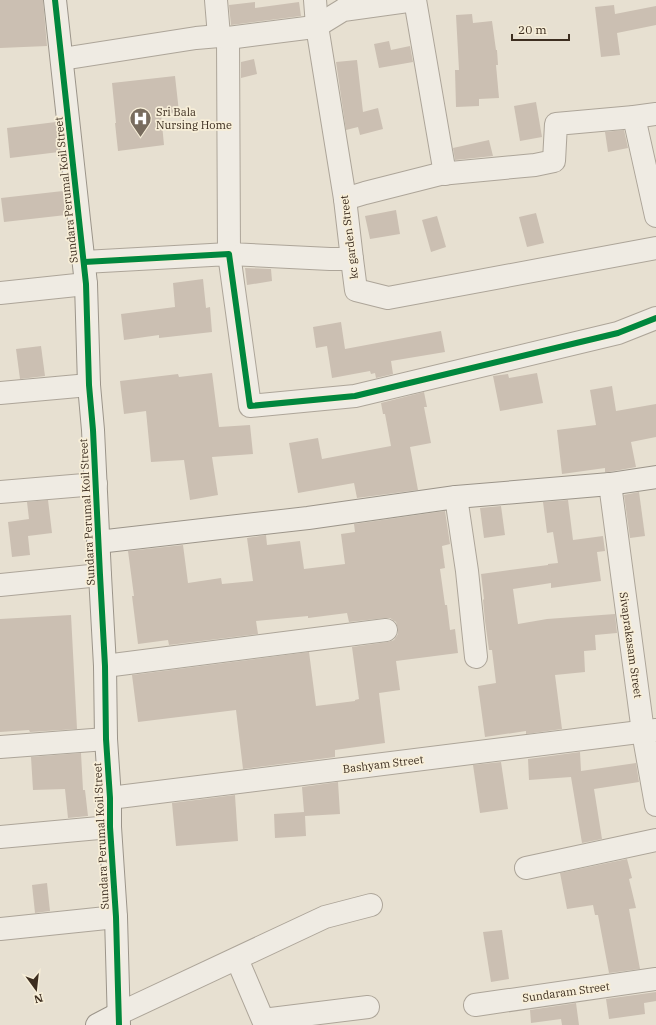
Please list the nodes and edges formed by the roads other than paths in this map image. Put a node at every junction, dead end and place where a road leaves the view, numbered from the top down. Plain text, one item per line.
1 (55, 0) edge
2 (216, 0) edge
3 (315, 0) edge
4 (415, 0) edge
5 (317, 26) junction
6 (224, 37) junction
7 (62, 59) junction
8 (656, 114) edge
9 (634, 117) junction
10 (445, 174) junction
11 (345, 199) junction
12 (656, 216) edge
13 (656, 248) edge
14 (229, 254) junction
15 (352, 259) junction
16 (84, 262) junction
17 (86, 284) junction
18 (0, 293) edge
19 (656, 318) edge
20 (89, 385) junction
21 (0, 393) edge
22 (656, 477) edge
23 (96, 484) junction
24 (610, 484) junction
25 (0, 492) edge
26 (456, 497) junction
27 (98, 542) junction
28 (100, 575) junction
29 (0, 585) edge
30 (386, 630) dead end
31 (476, 657) dead end
32 (105, 666) junction
33 (649, 731) edge
34 (106, 739) junction
35 (0, 747) edge
36 (110, 798) junction
37 (656, 805) edge
38 (110, 827) junction
39 (0, 837) edge
40 (656, 840) edge
41 (526, 868) dead end
42 (371, 905) dead end
43 (116, 918) junction
44 (0, 929) edge
45 (237, 959) junction
46 (656, 979) edge
47 (475, 1005) dead end
48 (368, 1007) dead end
49 (118, 1019) edge
50 (97, 1025) edge

1 - 7 street, Sundara Perumal Koil Street
2 - 6 street
3 - 5 street, kc garden Street
4 - 5 street
4 - 10 street
5 - 6 street
5 - 11 street, kc garden Street
6 - 7 street
6 - 14 street
7 - 16 street, Sundara Perumal Koil Street
8 - 9 street
9 - 10 street
9 - 12 street
10 - 11 street
11 - 15 street, kc garden Street
13 - 15 street, kc garden Street
14 - 15 street
14 - 16 street
14 - 19 street
16 - 17 street, Sundara Perumal Koil Street
17 - 18 street
17 - 20 street, Sundara Perumal Koil Street
20 - 21 street
20 - 23 street, Sundara Perumal Koil Street
22 - 24 street
23 - 25 street
23 - 27 street, Sundara Perumal Koil Street
24 - 26 street
24 - 33 street, Sivaprakasam Street
26 - 27 street
26 - 31 street
27 - 28 street, Sundara Perumal Koil Street
28 - 29 street
28 - 32 street, Sundara Perumal Koil Street
30 - 32 street
32 - 34 street, Sundara Perumal Koil Street
33 - 36 street, Bashyam Street
33 - 37 street, Sivaprakasam Street
34 - 35 street
34 - 36 street, Sundara Perumal Koil Street
36 - 38 street, Sundara Perumal Koil Street
38 - 39 street
38 - 43 street, Sundara Perumal Koil Street
40 - 41 street
42 - 45 street
43 - 44 street
43 - 49 street, Sundara Perumal Koil Street
45 - 48 street
45 - 49 street
46 - 47 street, Sundaram Street
49 - 50 street

